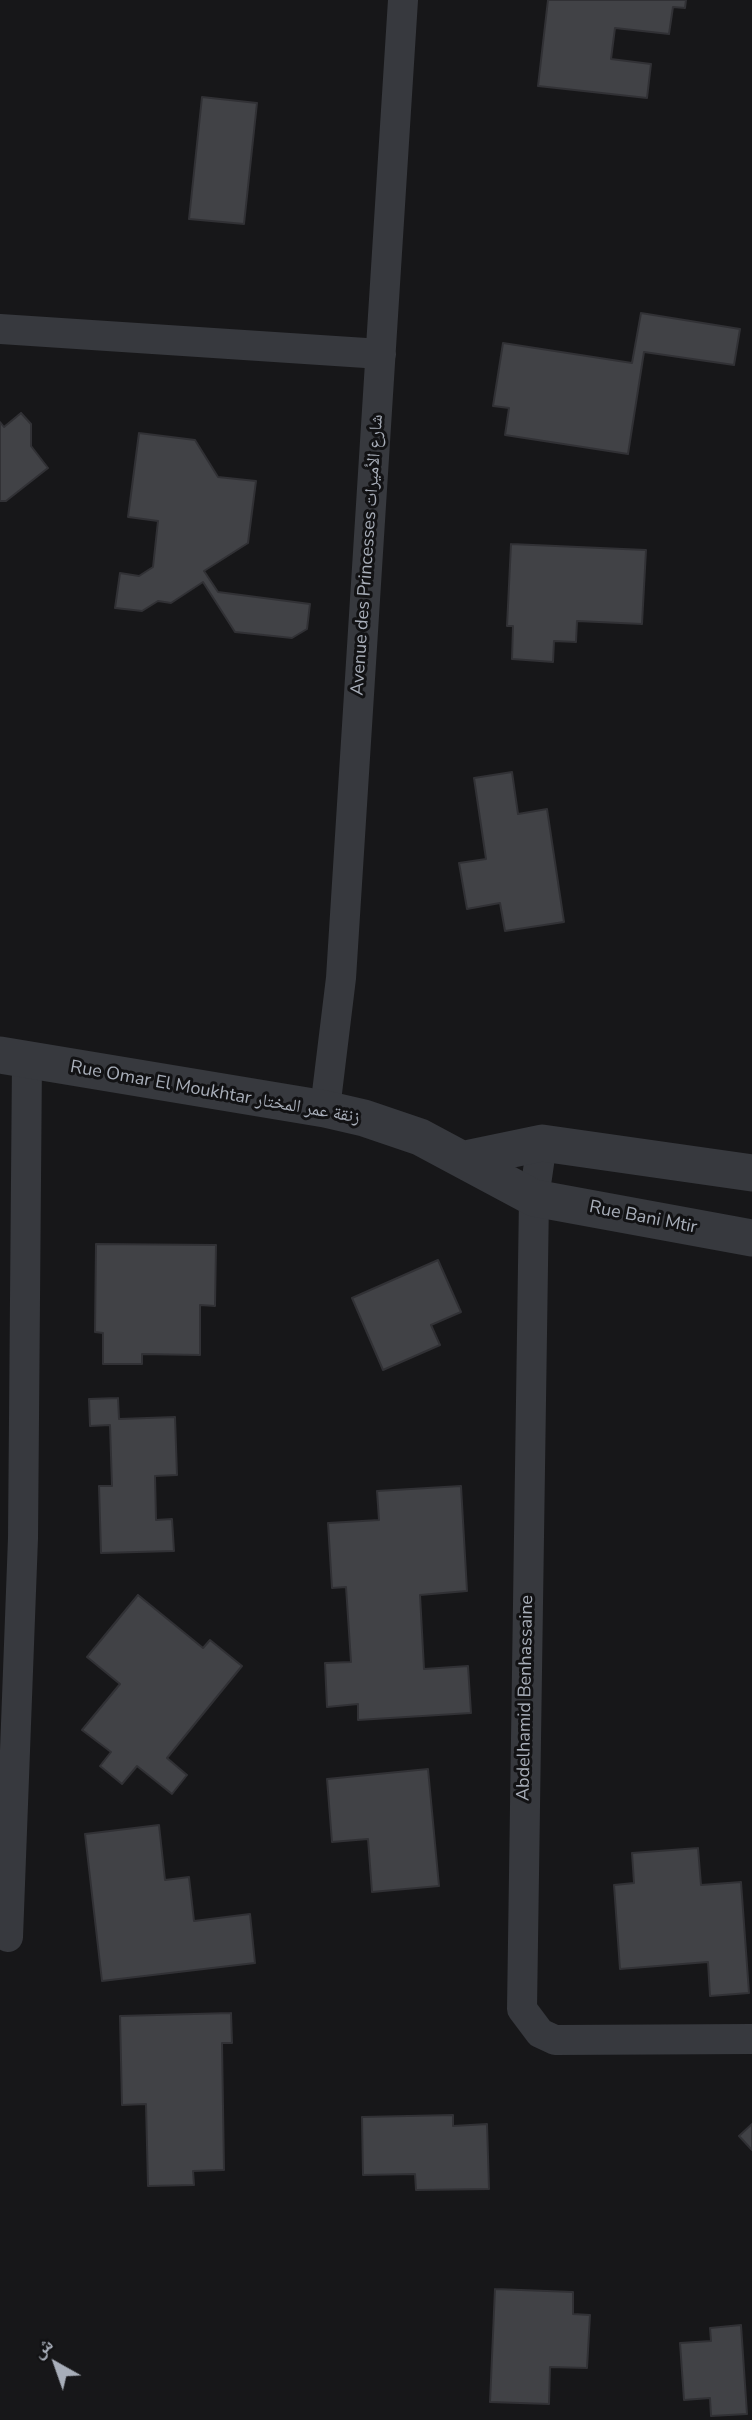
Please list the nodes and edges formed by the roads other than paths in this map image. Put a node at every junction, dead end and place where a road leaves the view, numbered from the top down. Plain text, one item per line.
1 (402, 0) edge
2 (0, 330) edge
3 (381, 354) junction
4 (13, 1057) edge
5 (325, 1109) junction
6 (542, 1143) junction
7 (465, 1160) junction
8 (752, 1173) edge
9 (534, 1198) junction
10 (752, 1238) edge
11 (8, 1937) dead end
12 (752, 2039) edge

1 - 3 street, Avenue des Princesses شارع الأميرات
2 - 3 street
3 - 5 street, Avenue des Princesses شارع الأميرات
4 - 5 street, Rue Omar El Moukhtar زنقة عمر المختار
4 - 11 street
5 - 7 street, Rue Omar El Moukhtar زنقة عمر المختار
6 - 7 street
6 - 8 street
6 - 9 street, Abdelhamid Benhassaine
7 - 9 street, Rue Omar El Moukhtar زنقة عمر المختار
9 - 10 street, Rue Bani Mtir
9 - 12 street, Abdelhamid Benhassaine

